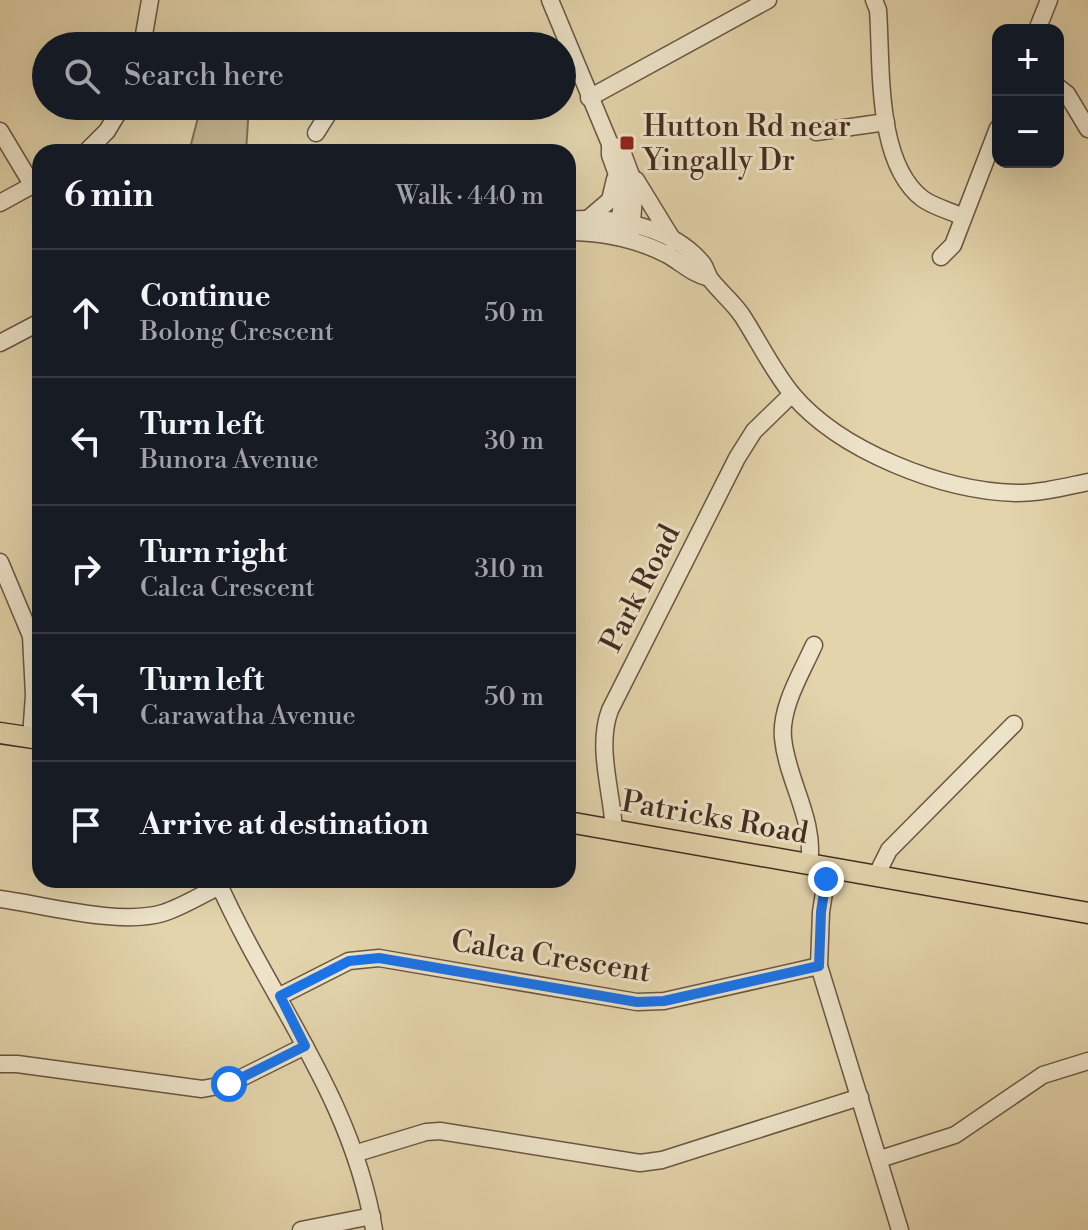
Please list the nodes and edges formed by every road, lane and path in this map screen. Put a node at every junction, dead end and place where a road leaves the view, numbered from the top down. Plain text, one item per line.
1 (150, 0) edge
2 (550, 0) edge
3 (768, 0) edge
4 (874, 0) edge
5 (1049, 0) edge
6 (1039, 24) edge
7 (144, 32) edge
8 (563, 32) edge
9 (576, 65) edge
10 (1064, 92) edge
11 (589, 98) junction
12 (114, 120) edge
13 (324, 120) edge
14 (886, 122) junction
15 (1088, 129) edge
16 (0, 131) edge
17 (816, 132) dead end
18 (316, 133) dead end
19 (992, 143) edge
20 (94, 144) edge
21 (624, 173) junction
22 (32, 178) edge
23 (32, 186) edge
24 (0, 203) edge
25 (963, 217) junction
26 (589, 218) junction
27 (576, 219) edge
28 (625, 230) junction
29 (576, 232) edge
30 (674, 242) junction
31 (941, 257) dead end
32 (709, 278) junction
33 (32, 326) edge
34 (0, 343) edge
35 (792, 394) junction
36 (1088, 482) edge
37 (0, 562) edge
38 (814, 645) dead end
39 (32, 656) edge
40 (1014, 724) dead end
41 (0, 733) edge
42 (32, 738) edge
43 (576, 823) edge
44 (614, 830) junction
45 (818, 866) junction
46 (876, 876) junction
47 (209, 888) edge
48 (221, 888) edge
49 (0, 899) edge
50 (1088, 913) edge
51 (819, 966) junction
52 (280, 996) junction
53 (305, 1046) junction
54 (1088, 1061) edge
55 (0, 1064) edge
56 (860, 1097) junction
57 (357, 1153) junction
58 (880, 1159) junction
59 (373, 1223) edge
60 (301, 1230) edge
61 (900, 1230) edge

1 - 7 street
2 - 8 street
3 - 11 street
4 - 14 street
5 - 6 street
9 - 11 street
10 - 15 street
11 - 21 street
12 - 20 street
13 - 18 street
14 - 17 street
14 - 25 street
16 - 22 street
19 - 25 street
21 - 26 street
21 - 28 street
21 - 30 street
23 - 24 street
25 - 31 street
26 - 27 street
26 - 28 street
28 - 29 street
28 - 30 street
28 - 32 street
30 - 32 street
32 - 35 street
33 - 34 street
35 - 36 street
35 - 44 street, Park Road
37 - 39 street
38 - 45 street
40 - 46 street
41 - 42 main road
43 - 44 main road, Patricks Road
44 - 45 main road, Patricks Road
45 - 46 main road, Patricks Road
45 - 51 street
46 - 50 main road, Patricks Road
47 - 49 street
48 - 52 street
51 - 52 street, Calca Crescent
51 - 56 street
52 - 53 street
53 - 55 street
53 - 57 street
54 - 58 street
56 - 57 street
56 - 58 street
57 - 59 street
58 - 61 street
59 - 60 street

